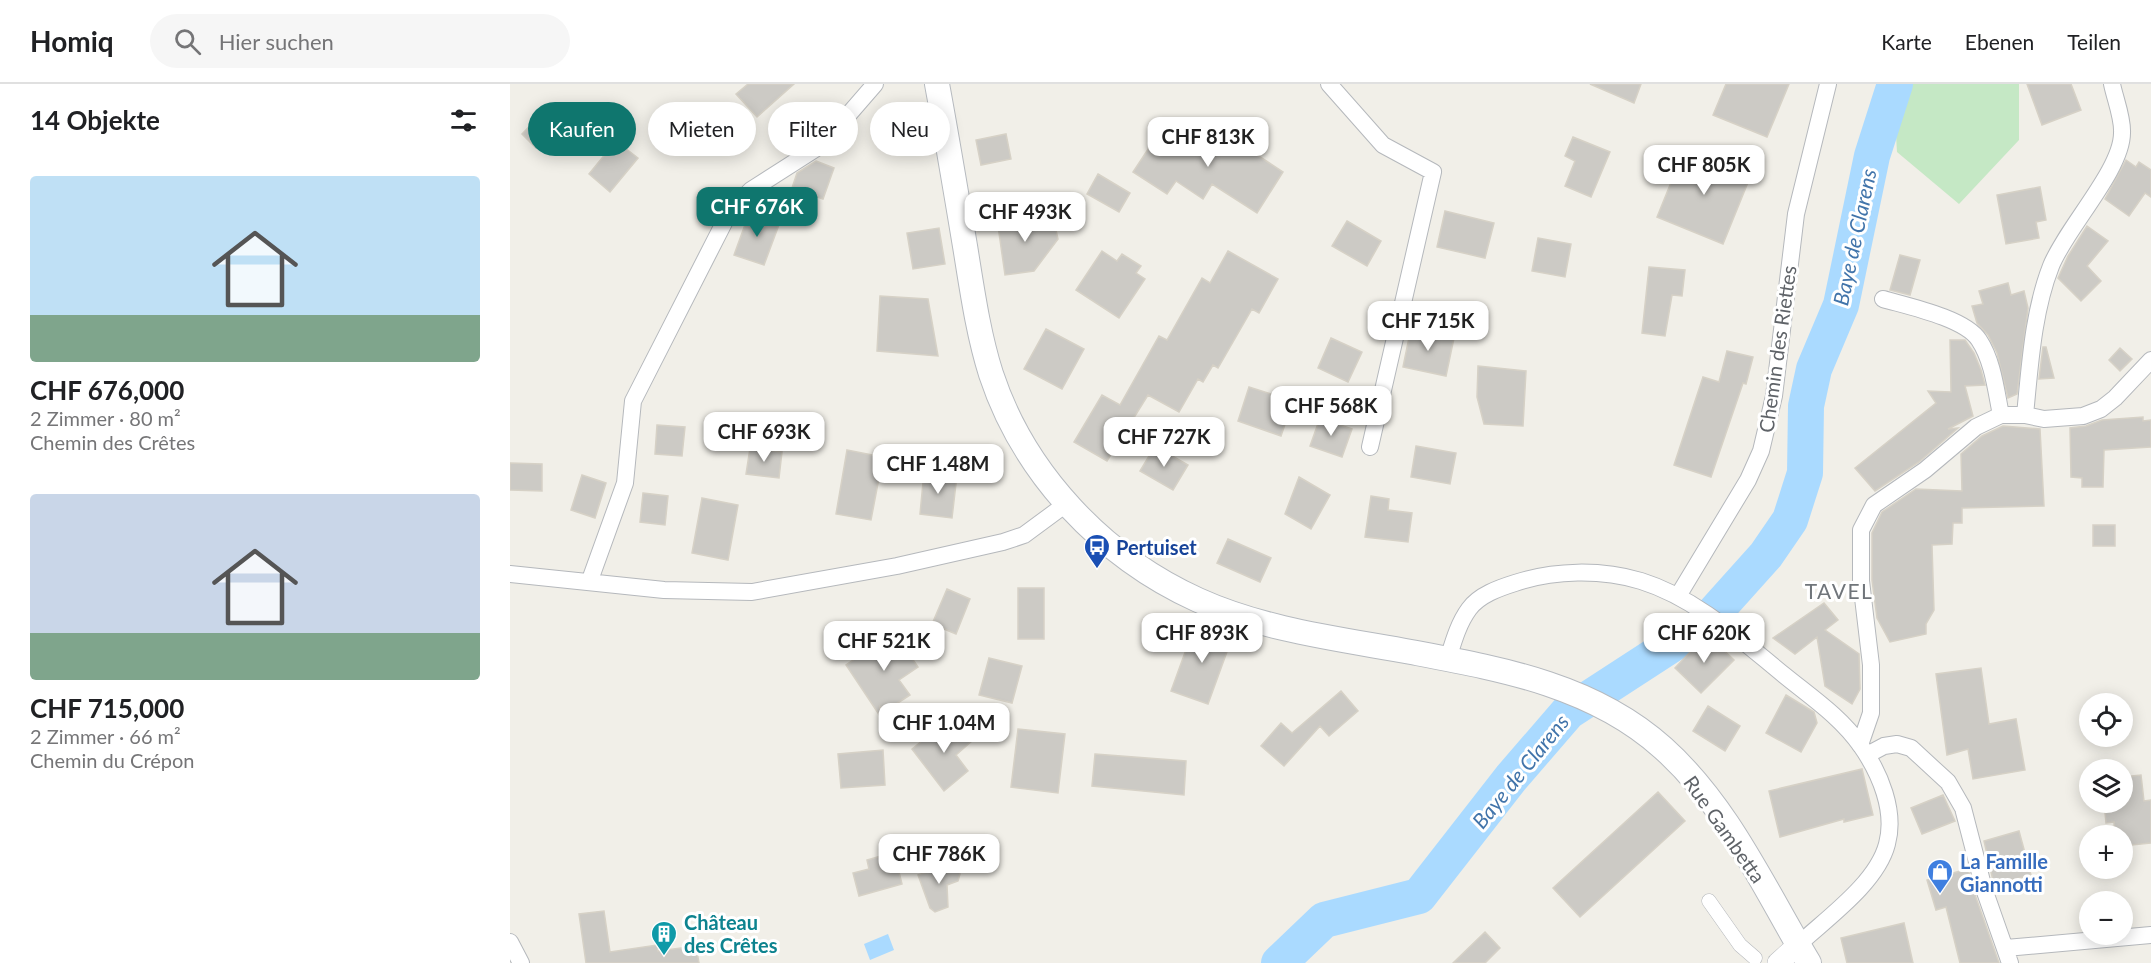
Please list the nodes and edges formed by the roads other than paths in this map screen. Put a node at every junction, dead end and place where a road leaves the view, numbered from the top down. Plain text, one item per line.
1 (874, 84) edge
2 (937, 84) edge
3 (1329, 84) edge
4 (1828, 84) edge
5 (2112, 84) edge
6 (1883, 299) dead end
7 (2149, 368) edge
8 (2001, 415) junction
9 (2025, 415) junction
10 (1370, 447) dead end
11 (1066, 504) junction
12 (510, 574) edge
13 (590, 580) junction
14 (1678, 596) junction
15 (1448, 659) junction
16 (1864, 750) junction
17 (1709, 901) dead end
18 (2151, 935) edge
19 (510, 942) edge
20 (1804, 954) edge
21 (2008, 956) edge
22 (1755, 958) dead end
23 (522, 963) edge
24 (1778, 963) edge

1 - 13 street
2 - 11 main road, Rue Gambetta
3 - 10 street
4 - 14 street, Chemin des Riettes
5 - 9 street
6 - 8 street
7 - 9 street
8 - 9 street
8 - 16 street
11 - 13 street
11 - 15 main road, Rue Gambetta
12 - 13 street
14 - 15 street
14 - 16 street
15 - 20 main road, Rue Gambetta
16 - 20 street
16 - 21 street
17 - 22 street
18 - 21 street
19 - 23 street
20 - 24 street

